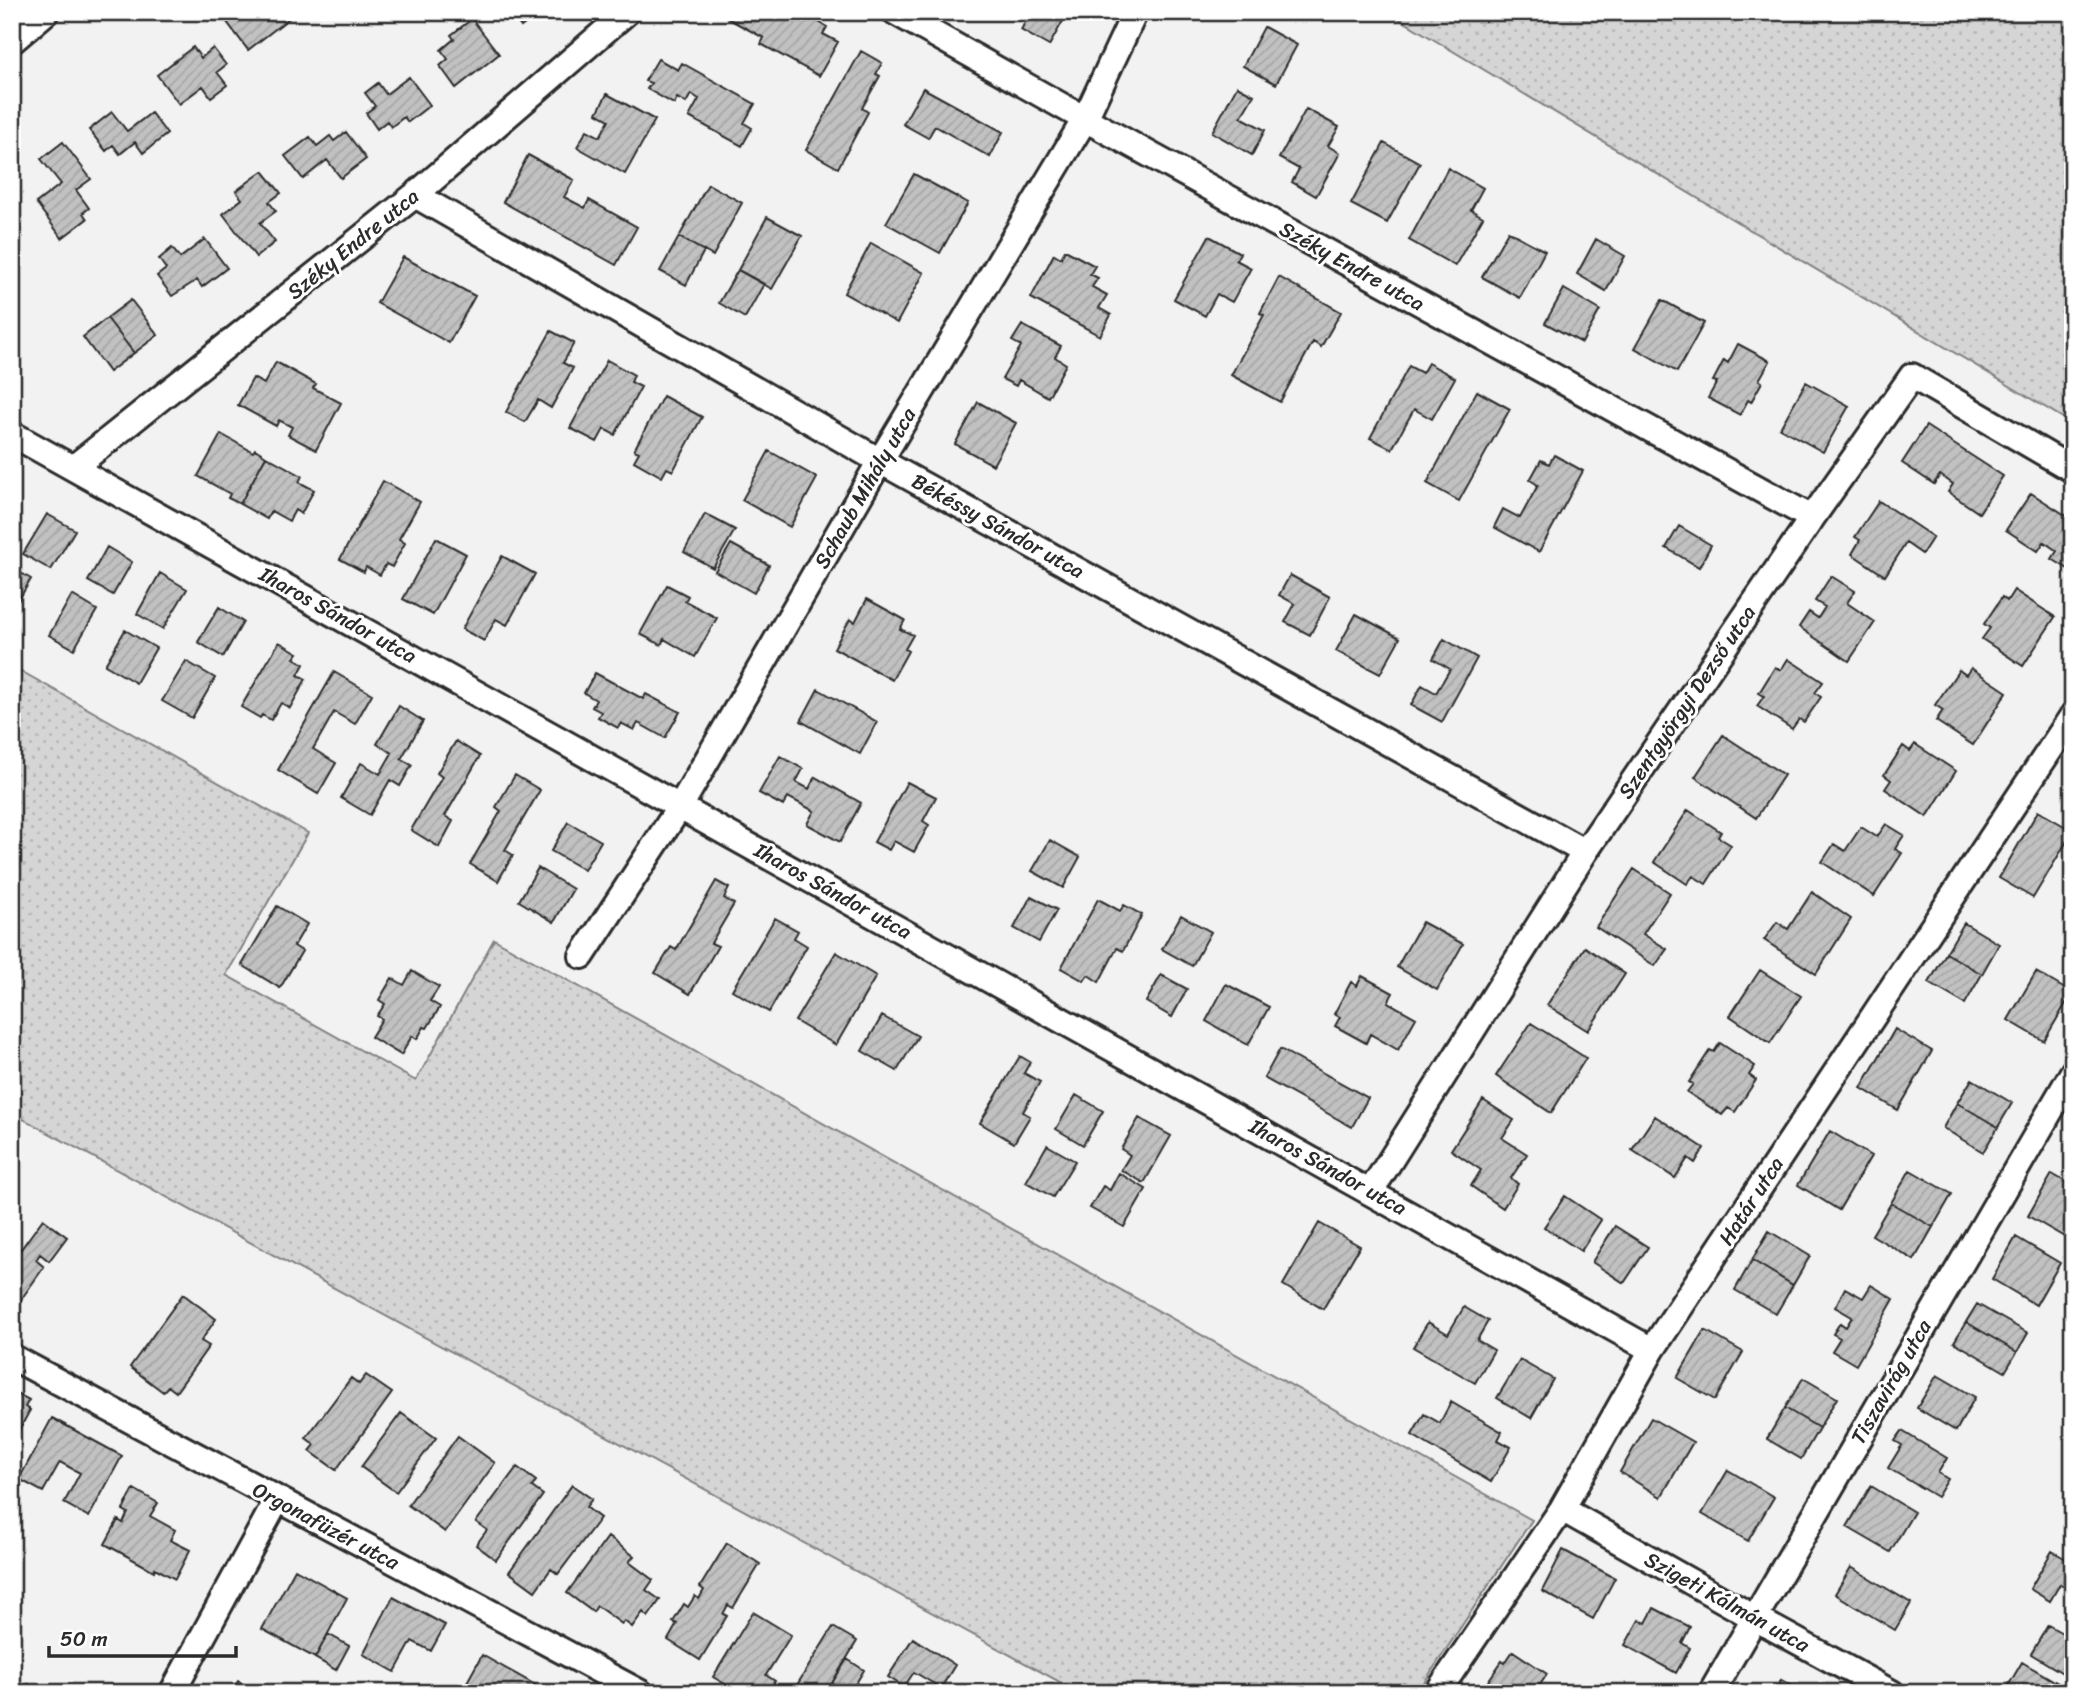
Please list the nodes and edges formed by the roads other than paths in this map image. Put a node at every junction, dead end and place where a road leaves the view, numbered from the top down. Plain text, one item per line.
1 (46, 12) edge
2 (627, 12) edge
3 (895, 12) edge
4 (1135, 12) edge
5 (12, 41) edge
6 (1084, 120) junction
7 (415, 195) junction
8 (12, 434) edge
9 (880, 461) junction
10 (73, 468) junction
11 (2073, 470) edge
12 (1812, 518) junction
13 (2073, 715) edge
14 (681, 805) junction
15 (1585, 852) junction
16 (582, 956) dead end
17 (2073, 1072) edge
18 (1371, 1191) junction
19 (1652, 1350) junction
20 (12, 1357) edge
21 (277, 1500) junction
22 (1562, 1508) junction
23 (1753, 1617) junction
24 (172, 1693) edge
25 (641, 1693) edge
26 (1437, 1693) edge
27 (1711, 1693) edge
28 (1892, 1693) edge

1 - 5 street
2 - 7 street, Széky Endre utca
3 - 6 street, Széky Endre utca
4 - 6 street, Schaub Mihály utca
6 - 9 street, Schaub Mihály utca
6 - 12 street, Széky Endre utca
7 - 9 street, Békéssy Sándor utca
7 - 10 street, Széky Endre utca
8 - 10 street, Iharos Sándor utca
9 - 14 street, Schaub Mihály utca
9 - 15 street, Békéssy Sándor utca
10 - 14 street, Iharos Sándor utca
11 - 12 street, Szentgyörgyi Dezső utca
12 - 15 street, Szentgyörgyi Dezső utca
13 - 19 street, Határ utca
14 - 16 street, Schaub Mihály utca
14 - 18 street, Iharos Sándor utca
15 - 18 street, Szentgyörgyi Dezső utca
17 - 23 street, Tiszavirág utca
18 - 19 street, Iharos Sándor utca
19 - 22 street, Határ utca
20 - 21 street, Orgonafüzér utca
21 - 24 street
21 - 25 street, Orgonafüzér utca
22 - 23 street, Szigeti Kálmán utca
22 - 26 street, Határ utca
23 - 27 street, Tiszavirág utca
23 - 28 street, Szigeti Kálmán utca

